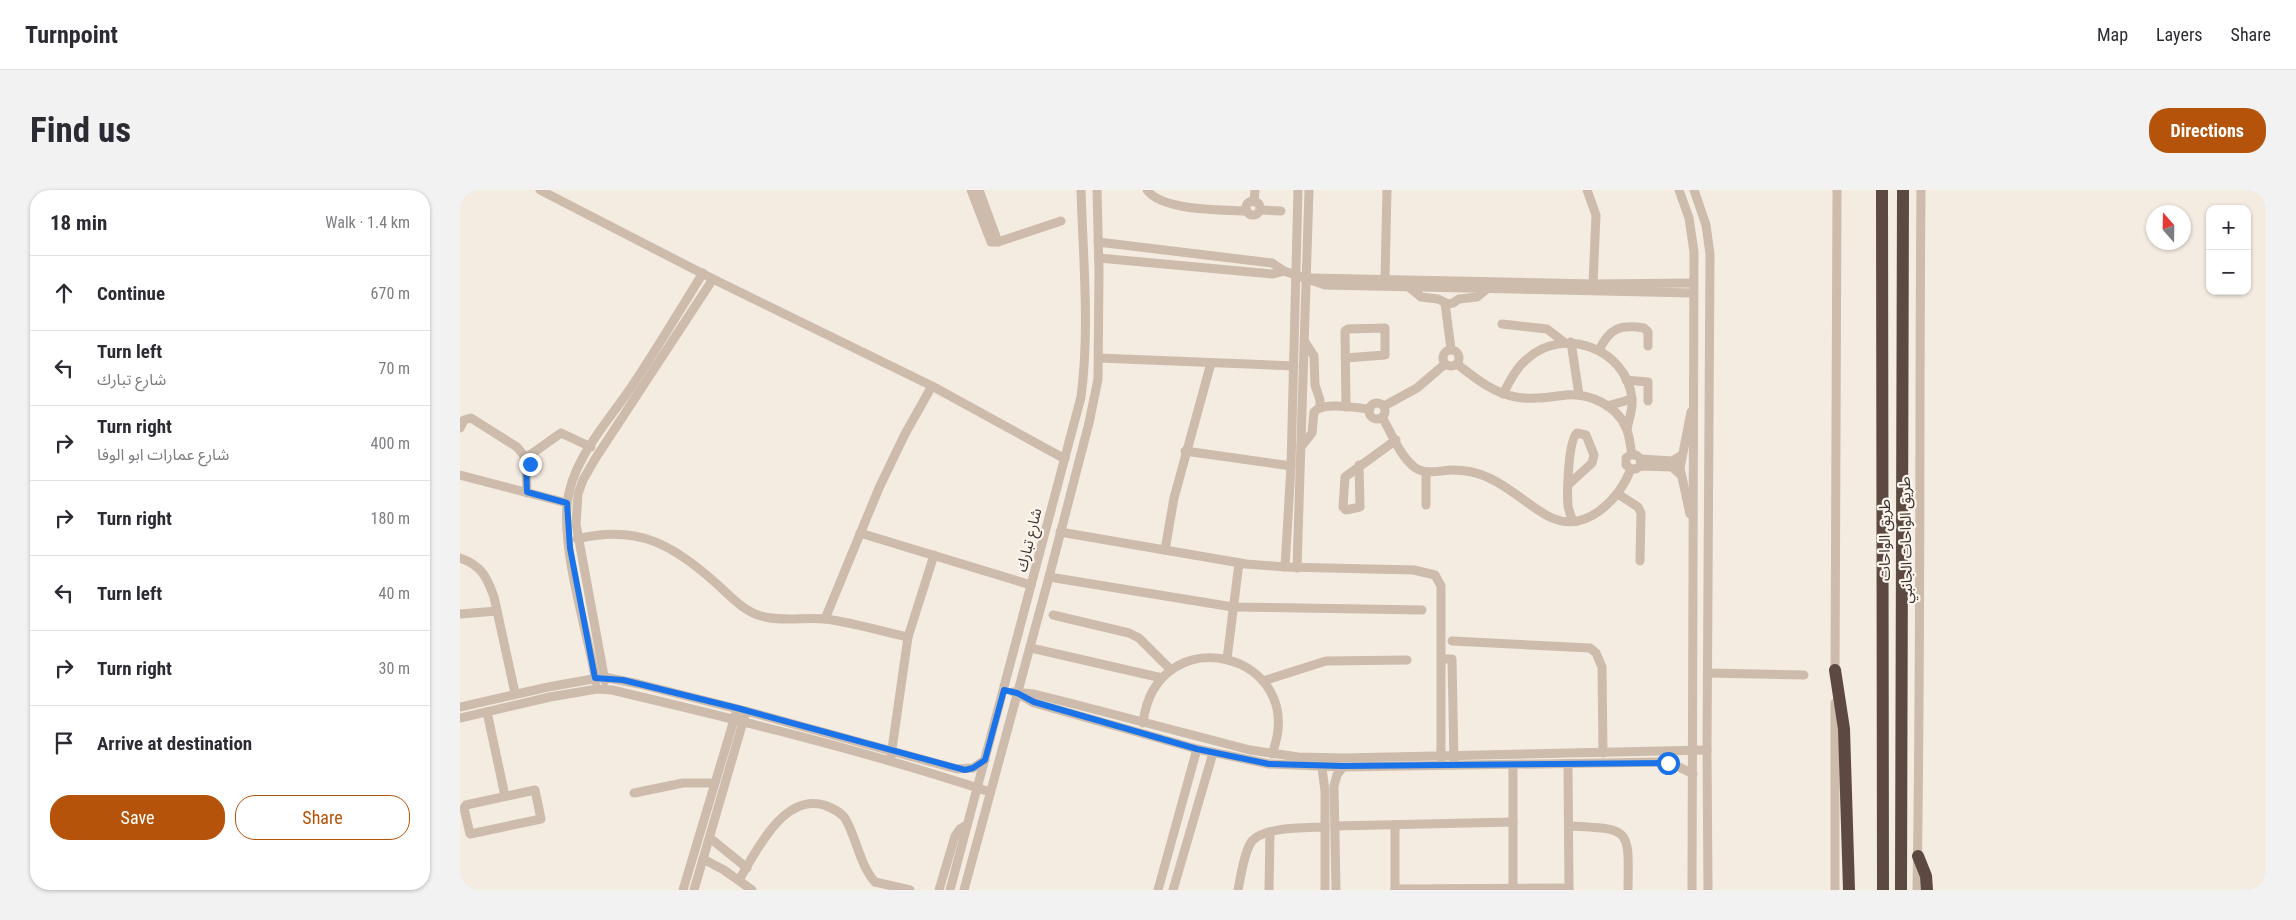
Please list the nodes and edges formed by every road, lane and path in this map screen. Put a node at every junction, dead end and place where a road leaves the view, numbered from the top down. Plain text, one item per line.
1 (540, 190) edge
2 (971, 190) edge
3 (979, 190) edge
4 (1081, 190) edge
5 (1096, 190) edge
6 (1147, 190) edge
7 (1255, 190) edge
8 (1298, 190) edge
9 (1309, 190) edge
10 (1387, 190) edge
11 (1587, 190) edge
12 (1694, 190) edge
13 (1837, 190) edge
14 (1882, 190) edge
15 (1903, 190) edge
16 (1921, 190) edge
17 (1681, 191) edge
18 (1254, 202) junction
19 (1260, 210) junction
20 (1247, 211) junction
21 (1281, 211) dead end
22 (1061, 221) dead end
23 (998, 242) junction
24 (1098, 242) junction
25 (1217, 257) junction
26 (1099, 258) junction
27 (1216, 268) junction
28 (1284, 271) junction
29 (1084, 272) junction
30 (1099, 272) junction
31 (703, 273) junction
32 (1295, 274) junction
33 (713, 278) junction
34 (1307, 279) junction
35 (1385, 279) junction
36 (1593, 284) junction
37 (1409, 287) junction
38 (1618, 287) junction
39 (1693, 288) junction
40 (1487, 289) junction
41 (1449, 303) junction
42 (1502, 324) dead end
43 (1085, 333) junction
44 (1099, 333) junction
45 (1305, 342) junction
46 (1568, 342) junction
47 (1648, 346) dead end
48 (1451, 349) junction
49 (1600, 350) junction
50 (1099, 358) junction
51 (1345, 358) junction
52 (1210, 362) junction
53 (1446, 364) junction
54 (1457, 364) junction
55 (1294, 366) junction
56 (1626, 380) junction
57 (1293, 382) junction
58 (1304, 383) junction
59 (932, 386) junction
60 (1503, 394) junction
61 (1579, 396) junction
62 (1320, 397) junction
63 (1632, 399) junction
64 (1648, 401) dead end
65 (1694, 402) junction
66 (1336, 406) junction
67 (1384, 406) junction
68 (1607, 406) junction
69 (1320, 407) junction
70 (1346, 407) junction
71 (1370, 409) junction
72 (1382, 417) junction
73 (460, 428) edge
74 (1627, 429) junction
75 (1396, 440) junction
76 (591, 446) junction
77 (1301, 447) junction
78 (1185, 451) junction
79 (1632, 454) junction
80 (1682, 455) junction
81 (527, 459) junction
82 (1065, 459) junction
83 (582, 461) junction
84 (1640, 462) junction
85 (591, 465) junction
86 (1291, 466) junction
87 (1359, 466) dead end
88 (1631, 469) junction
89 (1426, 472) junction
90 (1680, 474) junction
91 (460, 475) edge
92 (1568, 485) junction
93 (527, 492) junction
94 (1618, 494) junction
95 (567, 503) junction
96 (1426, 505) dead end
97 (1574, 521) junction
98 (1693, 527) junction
99 (1060, 532) junction
100 (860, 533) junction
101 (578, 538) junction
102 (1165, 550) junction
103 (934, 555) junction
104 (460, 558) edge
105 (1640, 560) dead end
106 (1239, 563) junction
107 (1285, 567) junction
108 (1297, 568) junction
109 (1050, 577) junction
110 (1031, 586) junction
111 (1708, 603) junction
112 (1692, 604) junction
113 (1233, 607) junction
114 (1026, 608) junction
115 (1422, 610) dead end
116 (497, 611) junction
117 (1040, 612) junction
118 (460, 614) edge
119 (1053, 615) dead end
120 (825, 619) junction
121 (908, 637) junction
122 (1452, 641) dead end
123 (1031, 648) junction
124 (594, 655) junction
125 (1227, 659) junction
126 (1442, 659) junction
127 (1407, 660) dead end
128 (1171, 670) junction
129 (1835, 670) junction
130 (1708, 673) junction
131 (1804, 676) dead end
132 (599, 678) junction
133 (1162, 678) junction
134 (1263, 681) junction
135 (601, 689) junction
136 (1004, 690) junction
137 (1017, 693) junction
138 (515, 694) junction
139 (460, 707) edge
140 (741, 709) junction
141 (487, 712) junction
142 (460, 718) edge
143 (739, 720) junction
144 (1143, 723) junction
145 (1197, 749) junction
146 (892, 750) junction
147 (1692, 750) junction
148 (1707, 750) junction
149 (1213, 753) junction
150 (1603, 753) junction
151 (1272, 754) junction
152 (1441, 755) junction
153 (1454, 755) junction
154 (985, 760) junction
155 (890, 762) junction
156 (1322, 762) junction
157 (1513, 765) junction
158 (1568, 765) junction
159 (1343, 766) junction
160 (1441, 766) junction
161 (1454, 766) junction
162 (1693, 774) junction
163 (715, 783) junction
164 (1324, 786) junction
165 (1334, 786) junction
166 (976, 788) junction
167 (990, 792) junction
168 (634, 793) dead end
169 (505, 796) junction
170 (1514, 822) junction
171 (967, 825) junction
172 (1395, 825) junction
173 (1335, 826) junction
174 (1569, 826) junction
175 (1324, 827) junction
176 (1270, 832) junction
177 (710, 838) junction
178 (1918, 856) junction
179 (703, 859) junction
180 (747, 868) junction
181 (739, 880) junction
182 (1513, 888) junction
183 (1394, 889) edge
184 (1569, 889) edge
185 (683, 890) edge
186 (694, 890) edge
187 (752, 890) edge
188 (910, 890) edge
189 (939, 890) edge
190 (950, 890) edge
191 (964, 890) edge
192 (1158, 890) edge
193 (1174, 890) edge
194 (1238, 890) edge
195 (1269, 890) edge
196 (1325, 890) edge
197 (1336, 890) edge
198 (1628, 890) edge
199 (1692, 890) edge
200 (1708, 890) edge
201 (1835, 890) edge
202 (1849, 890) edge
203 (1883, 890) edge
204 (1901, 890) edge
205 (1917, 890) edge
206 (1927, 890) edge

1 - 31 street
2 - 23 street
3 - 23 street
4 - 29 street, شارع تبارك
5 - 24 street, شارع تبارك
6 - 20 street
7 - 18 street
8 - 32 street
9 - 34 street
10 - 35 street
11 - 36 street
12 - 111 street
13 - 129 street
14 - 203 highway, طريق الواحات
15 - 204 highway, طريق الواحات
16 - 178 street, طريق الواحات الجانبي
17 - 39 street
18 - 19 street
18 - 20 street
19 - 20 street
19 - 21 street
22 - 23 street
24 - 25 street
24 - 26 street, شارع تبارك
25 - 27 street
25 - 28 street
26 - 27 street
26 - 30 street, شارع تبارك
27 - 28 street
28 - 32 street
29 - 30 street
29 - 43 street, شارع تبارك
30 - 44 street, شارع تبارك
31 - 33 street
31 - 76 street
32 - 34 street
32 - 55 street
33 - 59 street
33 - 85 street
34 - 35 street
34 - 37 street
34 - 45 street
35 - 36 street
36 - 38 street
37 - 40 street
37 - 41 street
38 - 39 street
38 - 40 street
39 - 65 street
40 - 41 street
41 - 48 street
42 - 46 street
43 - 44 street
43 - 82 street, شارع تبارك
44 - 50 street, شارع تبارك
45 - 58 street
45 - 62 street
46 - 49 street
46 - 60 street
46 - 61 street
47 - 49 street
48 - 53 street
48 - 54 street
49 - 56 street
50 - 52 street
50 - 99 street, شارع تبارك
51 - 51 street
51 - 70 street
52 - 55 street
52 - 78 street
53 - 54 street
53 - 67 street
54 - 60 street
55 - 57 street
56 - 63 street
56 - 64 street
57 - 58 street
57 - 86 street
58 - 77 street
59 - 82 street
59 - 100 street
60 - 61 street
61 - 68 street
62 - 66 street
62 - 69 street
63 - 68 street
63 - 74 street
65 - 80 street
65 - 98 street
66 - 69 street
66 - 70 street
67 - 71 street
67 - 72 street
68 - 74 street
69 - 77 street
70 - 71 street
71 - 72 street
72 - 75 street
73 - 81 street
74 - 79 street
75 - 87 street
75 - 89 street
76 - 81 street
76 - 83 street
77 - 108 street
78 - 86 street
78 - 102 street
79 - 84 street
79 - 88 street
80 - 84 street
80 - 90 street
81 - 93 street
82 - 110 street, شارع تبارك
83 - 85 street
83 - 95 street
84 - 88 street
84 - 90 street
85 - 101 street
86 - 107 street
88 - 94 street
89 - 96 street
89 - 97 street
90 - 98 street
91 - 93 street
92 - 92 street
92 - 97 street
93 - 95 street
94 - 97 street
94 - 105 street
95 - 124 street
98 - 112 street
99 - 102 street
99 - 109 street, شارع تبارك
100 - 103 street
100 - 120 street
101 - 120 street
101 - 124 street
102 - 106 street
103 - 110 street
103 - 121 street
104 - 116 street
106 - 107 street
106 - 113 street
107 - 108 street
108 - 126 street
109 - 113 street
109 - 117 street, شارع تبارك
110 - 114 street, شارع تبارك
111 - 112 street
111 - 130 street
112 - 147 street
113 - 115 street
113 - 125 street
114 - 117 street
114 - 136 street, شارع تبارك
116 - 118 street
116 - 138 street
117 - 123 street, شارع تبارك
119 - 128 street
120 - 121 street
121 - 146 street
122 - 150 street
123 - 133 street
123 - 137 street, شارع تبارك
124 - 132 street
125 - 128 street
125 - 134 street
126 - 152 street
126 - 153 street
127 - 134 street
128 - 133 street
129 - 201 street
129 - 202 highway
130 - 131 street
130 - 148 street
132 - 135 street
132 - 138 street
132 - 140 street
133 - 144 street
134 - 151 street
135 - 141 street
135 - 143 street
136 - 137 street
136 - 154 street, شارع تبارك
137 - 144 street
137 - 145 street
137 - 167 street, شارع تبارك
138 - 139 street
140 - 143 street
140 - 146 street
141 - 142 street
141 - 169 street
143 - 155 street
143 - 163 street
143 - 177 street
144 - 151 street
145 - 149 street
145 - 192 street
146 - 154 street
146 - 155 street
147 - 148 street
147 - 150 street
147 - 162 street
148 - 200 street
149 - 156 street
149 - 193 street
150 - 153 street
151 - 156 street
152 - 153 street
152 - 156 street
152 - 160 street
153 - 161 street
154 - 166 street, شارع تبارك
155 - 166 street
156 - 159 street
156 - 164 street
157 - 158 street
157 - 161 street
157 - 170 street
158 - 162 street
158 - 174 street
159 - 160 street
159 - 165 street
160 - 161 street
162 - 199 street
163 - 168 street
163 - 185 street
164 - 165 street
164 - 175 street
165 - 173 street
166 - 167 street
166 - 171 street, شارع تبارك
167 - 191 street, شارع تبارك
169 - 169 street
170 - 172 street
170 - 182 street
171 - 189 street
171 - 190 street, شارع تبارك
172 - 173 street
172 - 183 street
173 - 197 street
174 - 184 street
174 - 198 street
175 - 176 street
175 - 196 street
176 - 194 street
176 - 195 street
177 - 179 street
177 - 180 street
178 - 205 street, طريق الواحات الجانبي
178 - 206 highway
179 - 181 street
179 - 186 street
180 - 181 street
180 - 188 street
181 - 187 street
182 - 183 street
182 - 184 street

